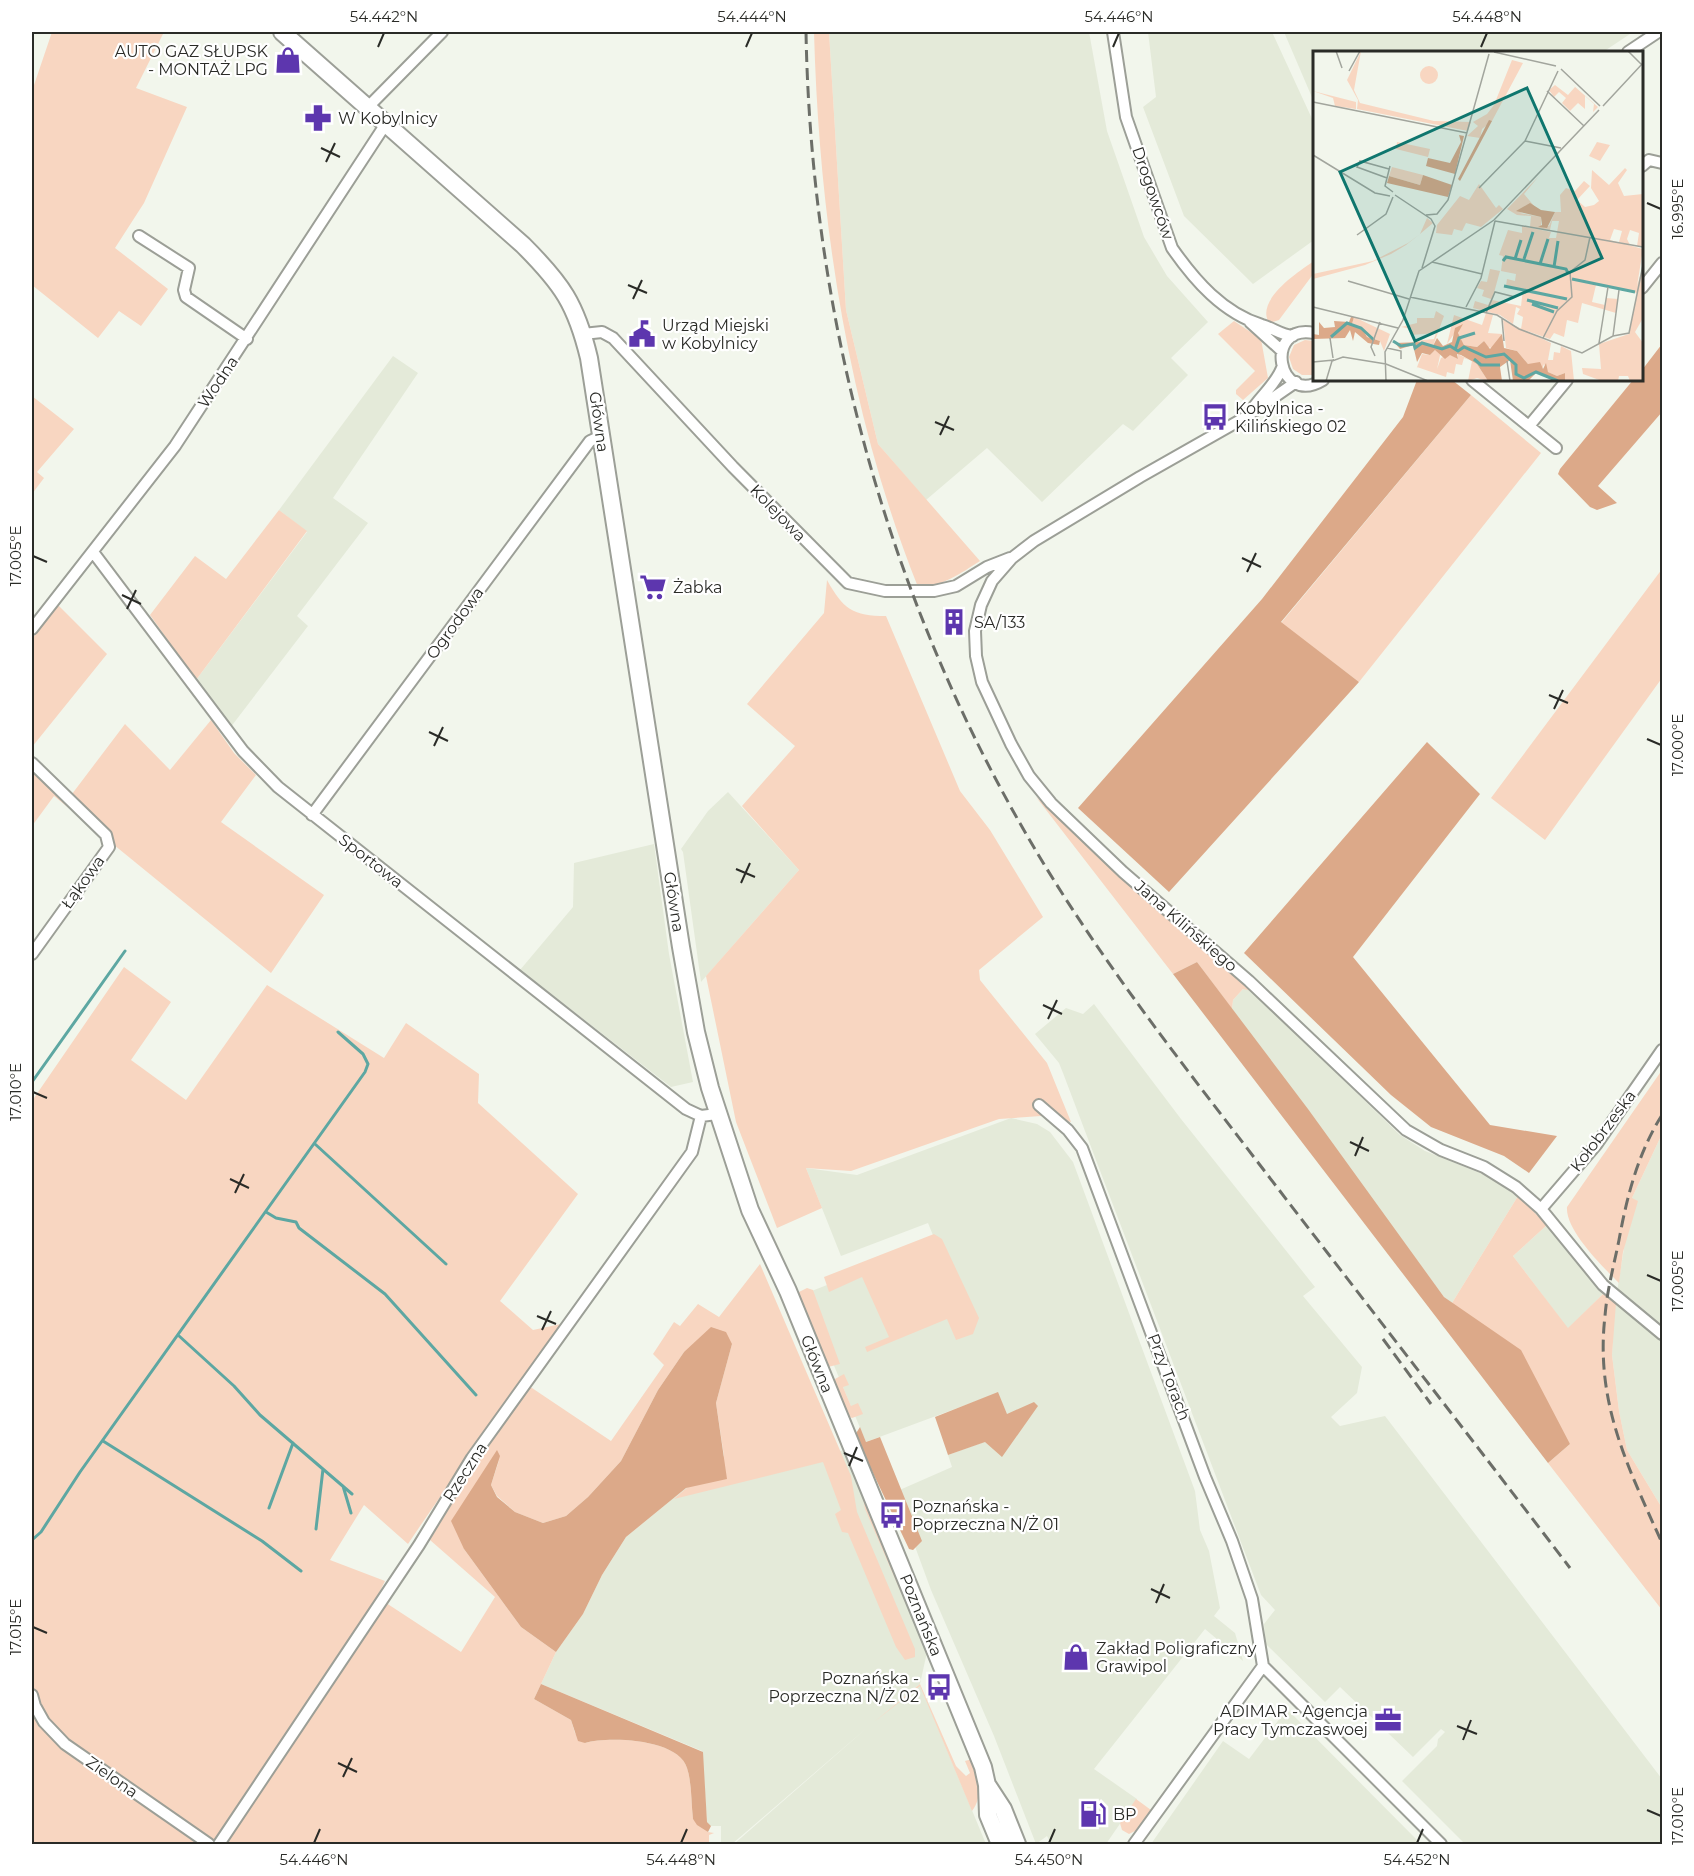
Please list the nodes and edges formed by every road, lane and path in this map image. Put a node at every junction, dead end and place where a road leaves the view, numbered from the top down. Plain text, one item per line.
1 (282, 32) edge
2 (442, 32) edge
3 (1113, 32) edge
4 (1658, 32) edge
5 (1630, 51) edge
6 (369, 106) junction
7 (387, 123) junction
8 (1662, 163) edge
9 (1643, 164) edge
10 (139, 236) dead end
11 (1662, 263) edge
12 (1643, 286) edge
13 (1250, 322) junction
14 (1310, 332) edge
15 (583, 334) junction
16 (1293, 336) junction
17 (247, 339) junction
18 (1282, 351) junction
19 (1282, 368) junction
20 (1320, 381) edge
21 (1473, 381) edge
22 (1566, 381) edge
23 (1296, 382) junction
24 (1249, 414) junction
25 (1529, 426) junction
26 (600, 436) junction
27 (1556, 448) dead end
28 (93, 552) junction
29 (1012, 558) junction
30 (32, 629) edge
31 (32, 763) edge
32 (312, 815) junction
33 (32, 954) edge
34 (1662, 1050) edge
35 (1039, 1105) dead end
36 (709, 1115) junction
37 (1541, 1209) junction
38 (1662, 1334) edge
39 (852, 1447) joint
40 (1263, 1666) junction
41 (32, 1695) edge
42 (987, 1785) junction
43 (209, 1845) edge
44 (219, 1845) edge
45 (1000, 1845) edge
46 (1017, 1845) edge
47 (1134, 1845) edge
48 (1441, 1845) edge

1 - 6 main road
2 - 6 street
3 - 13 street, Drogowców
4 - 5 street
6 - 7 main road
7 - 15 main road, Główna
7 - 17 street, Wodna
8 - 9 street
10 - 17 street
11 - 12 street
13 - 16 street, Drogowców
13 - 18 street, Drogowców
14 - 16 street
15 - 26 main road, Główna
15 - 29 street, Kolejowa
16 - 18 street
17 - 28 street, Wodna
18 - 19 street
19 - 23 street
19 - 24 street
20 - 23 street
21 - 25 street
22 - 25 street
23 - 24 street
24 - 29 street
25 - 27 street
26 - 32 street, Ogrodowa
26 - 36 main road, Główna
28 - 30 street, Wodna
28 - 32 street, Sportowa
29 - 37 street, Jana Kilińskiego
31 - 33 street, Łąkowa
32 - 36 street, Sportowa
34 - 37 street, Kołobrzeska
35 - 40 street, Przy Torach
36 - 39 main road, Główna
36 - 44 street, Rzeczna
37 - 38 street, Jana Kilińskiego
39 - 42 main road, Poznańska
40 - 47 street
40 - 48 street
41 - 43 street, Zielona
42 - 45 main road, Poznańska
42 - 46 main road, Poznańska

